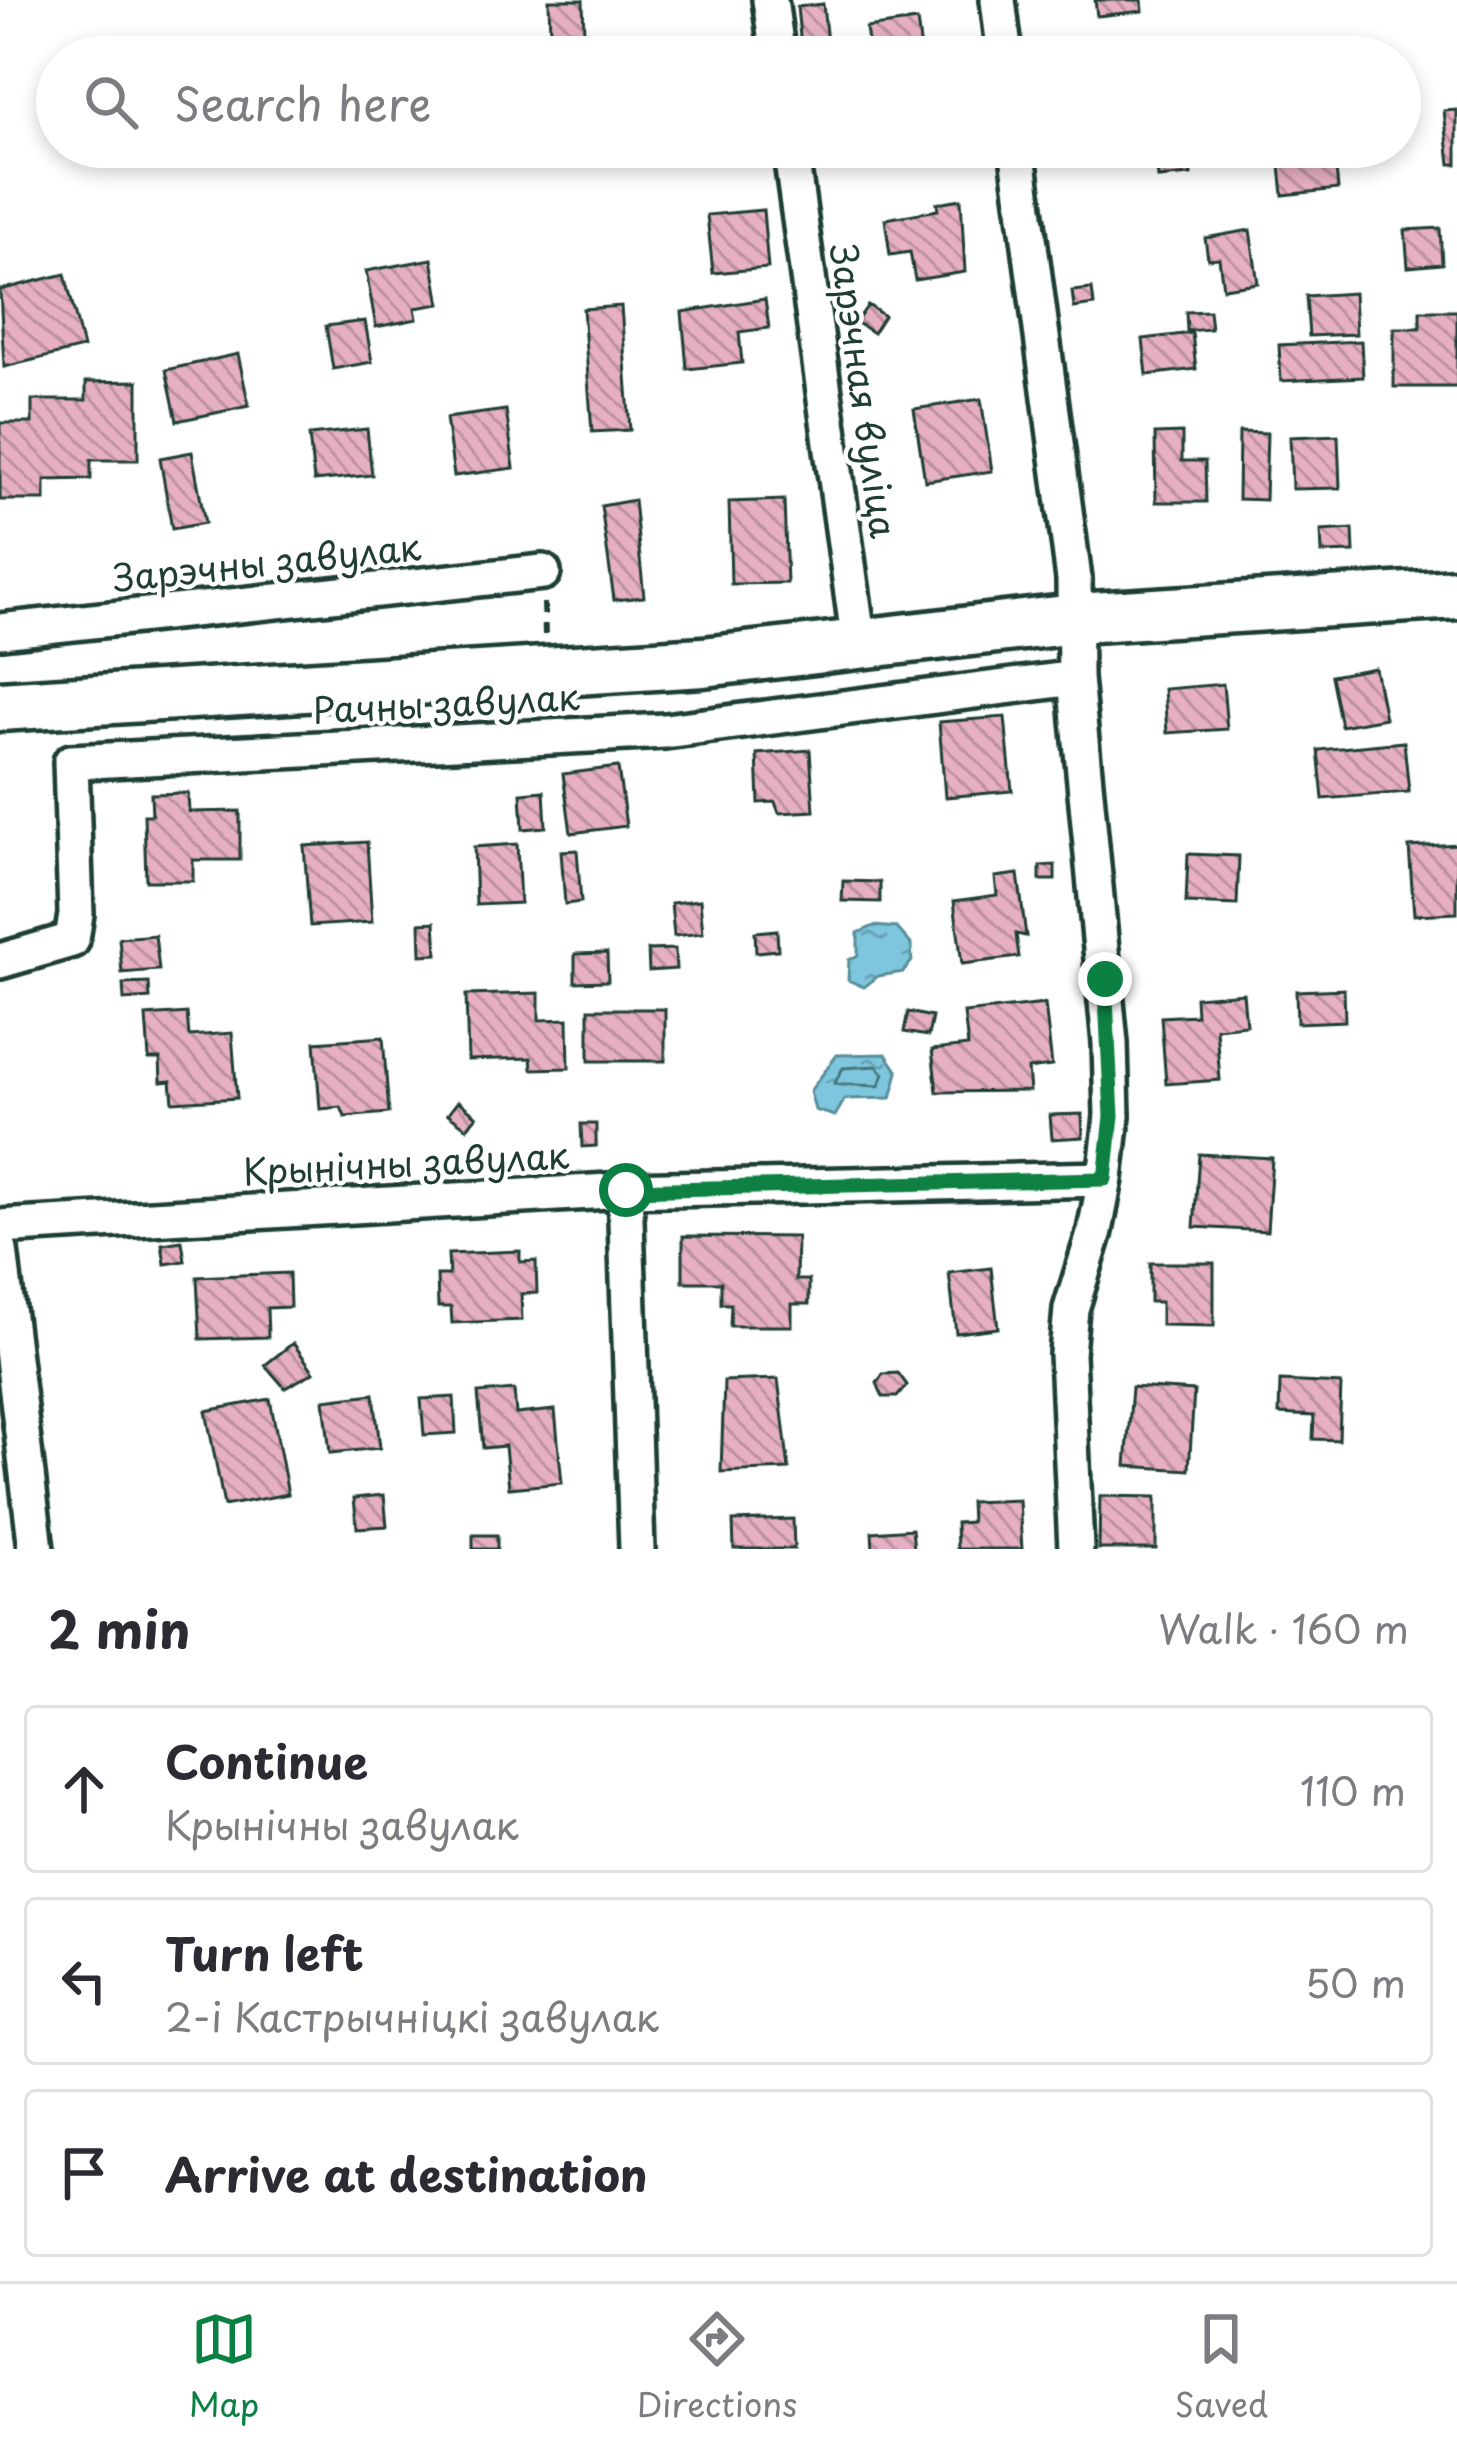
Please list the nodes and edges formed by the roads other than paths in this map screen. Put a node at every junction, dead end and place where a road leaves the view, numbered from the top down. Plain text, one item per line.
1 (770, 0) edge
2 (998, 0) edge
3 (775, 36) edge
4 (1002, 36) edge
5 (793, 168) edge
6 (1020, 168) edge
7 (543, 572) dead end
8 (1457, 593) edge
9 (1073, 620) junction
10 (0, 632) edge
11 (859, 644) junction
12 (1075, 678) junction
13 (0, 706) edge
14 (0, 961) edge
15 (1105, 1179) junction
16 (626, 1190) junction
17 (0, 1226) edge
18 (0, 1250) edge
19 (36, 1549) edge
20 (637, 1549) edge
21 (1076, 1549) edge

1 - 3 street
2 - 4 street
5 - 11 street, Зарэчная вуліца
6 - 9 street
7 - 10 street, Зарэчны завулак
8 - 9 main road
9 - 11 main road
9 - 12 street
11 - 13 main road
12 - 14 street, Рачны завулак
12 - 15 street
15 - 16 street, Крынічны завулак
15 - 21 street
16 - 17 street, Крынічны завулак
16 - 20 street
18 - 19 street

